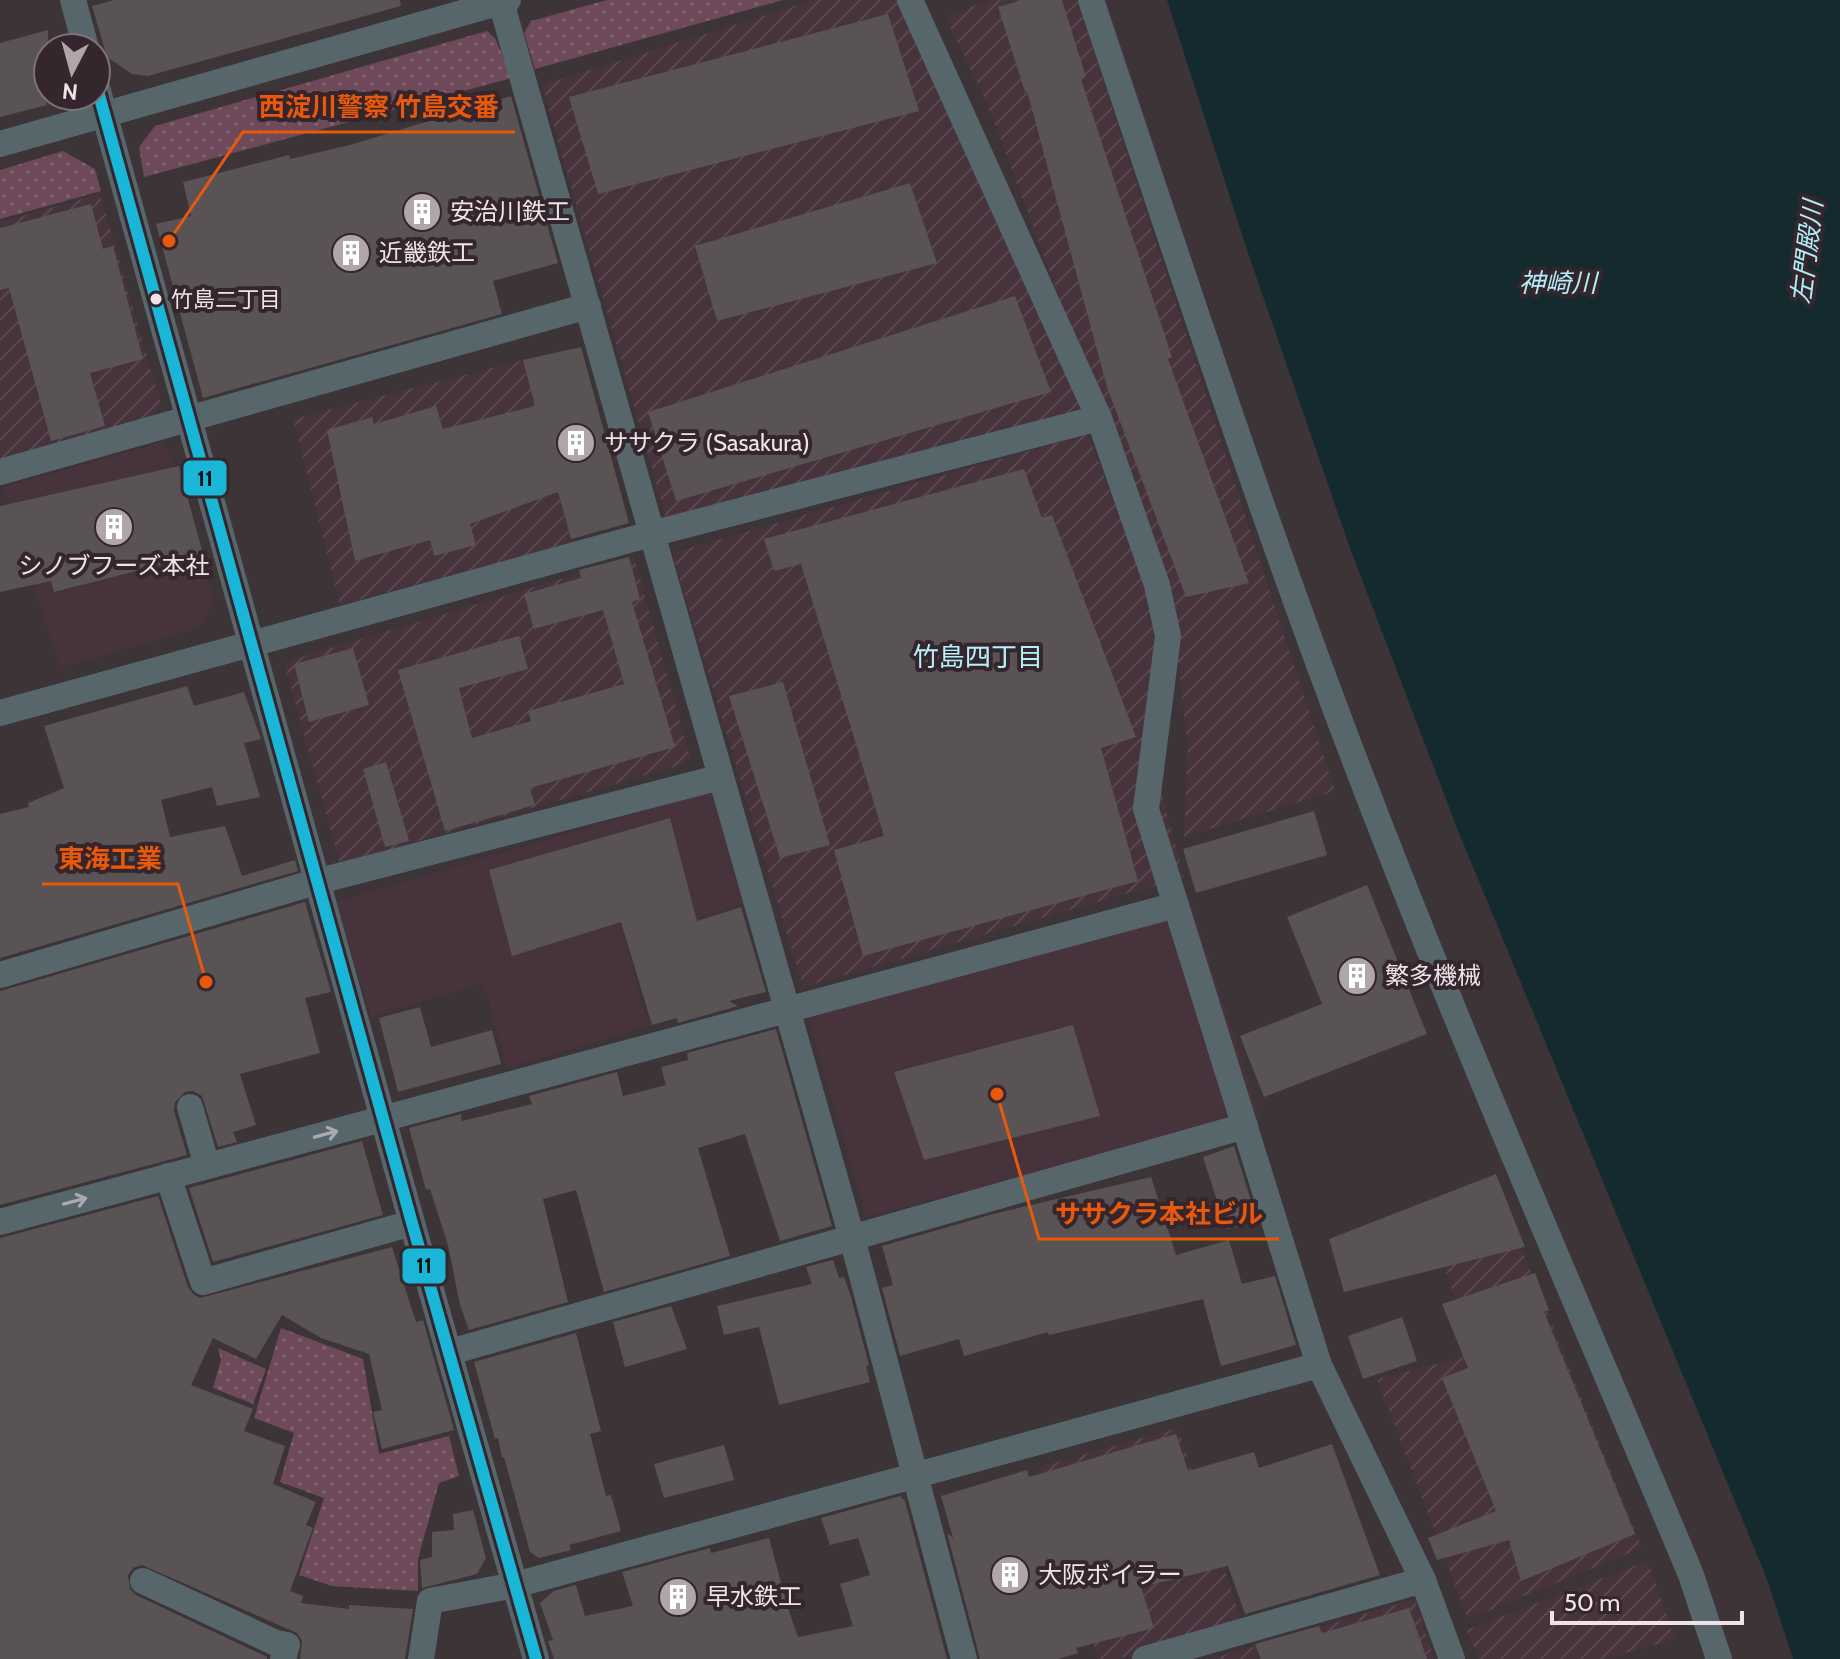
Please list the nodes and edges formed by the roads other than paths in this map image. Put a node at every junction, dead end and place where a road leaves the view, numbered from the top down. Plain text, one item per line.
1 (73, 0) edge
2 (910, 0) edge
3 (1091, 0) edge
4 (504, 1) edge
5 (82, 32) edge
6 (104, 112) edge
7 (105, 116) junction
8 (0, 144) edge
9 (588, 306) junction
10 (1099, 418) junction
11 (190, 420) junction
12 (0, 472) edge
13 (651, 534) junction
14 (253, 643) junction
15 (0, 713) edge
16 (721, 777) junction
17 (319, 881) junction
18 (1176, 905) junction
19 (0, 975) edge
20 (785, 1011) junction
21 (190, 1107) dead end
22 (384, 1118) junction
23 (1245, 1126) junction
24 (207, 1166) junction
25 (168, 1176) junction
26 (0, 1222) edge
27 (412, 1223) junction
28 (852, 1238) junction
29 (450, 1352) junction
30 (1319, 1365) junction
31 (914, 1476) junction
32 (1423, 1580) junction
33 (143, 1581) dead end
34 (515, 1585) junction
35 (283, 1659) edge
36 (421, 1659) edge
37 (536, 1659) edge
38 (964, 1659) edge
39 (1145, 1659) edge
40 (1452, 1659) edge
41 (1719, 1659) edge

1 - 5 street
2 - 10 street
3 - 41 street
4 - 7 street
4 - 9 street
6 - 7 street
7 - 8 street
7 - 11 street
9 - 11 street
9 - 13 street
10 - 13 street
10 - 18 street
11 - 12 street
11 - 14 street
13 - 14 street
13 - 16 street
14 - 15 street
14 - 17 street
16 - 17 street
16 - 20 street
17 - 19 street
17 - 22 street
18 - 20 street
18 - 23 street
20 - 22 street
20 - 28 street
21 - 24 street
24 -> 22 street
22 - 27 street
23 - 28 street
23 - 30 street
24 - 25 street
26 -> 25 street
25 - 27 street
27 - 29 street
28 - 29 street
28 - 31 street
29 - 34 street
30 - 31 street
30 - 32 street
31 - 34 street
31 - 38 street
32 - 39 street
32 - 40 street
33 - 35 street
34 - 36 street
34 - 37 street

